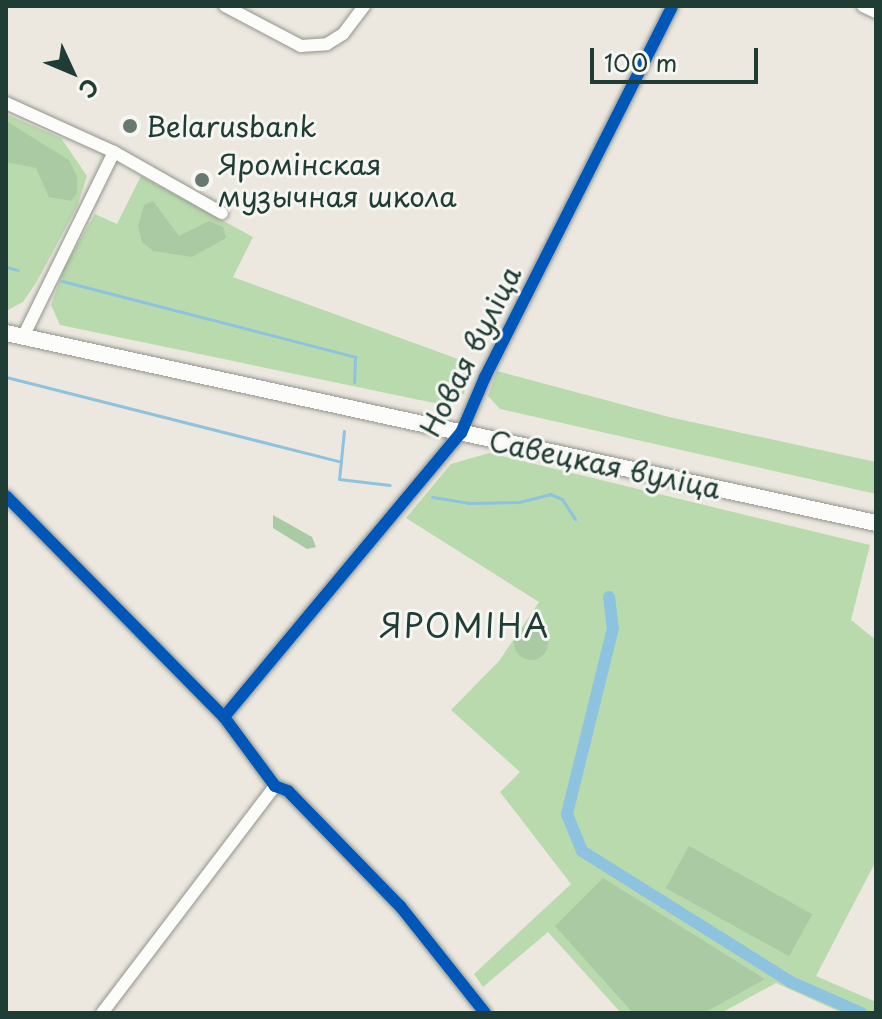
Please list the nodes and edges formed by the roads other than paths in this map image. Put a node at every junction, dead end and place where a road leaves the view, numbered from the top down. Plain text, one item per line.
1 (225, 6) edge
2 (364, 6) edge
3 (672, 6) edge
4 (863, 6) edge
5 (876, 12) edge
6 (6, 103) edge
7 (114, 152) junction
8 (222, 213) dead end
9 (14, 335) edge
10 (461, 433) junction
11 (6, 496) edge
12 (876, 523) edge
13 (224, 717) junction
14 (275, 786) junction
15 (102, 1013) edge
16 (485, 1013) edge

1 - 2 street
3 - 10 street, Новая вуліца
4 - 5 street
6 - 7 street
7 - 8 street
7 - 9 street
9 - 10 main road, Савецкая вуліца
10 - 12 main road, Савецкая вуліца
10 - 13 street, Новая вуліца
11 - 13 street
13 - 14 street
14 - 15 street
14 - 16 street

